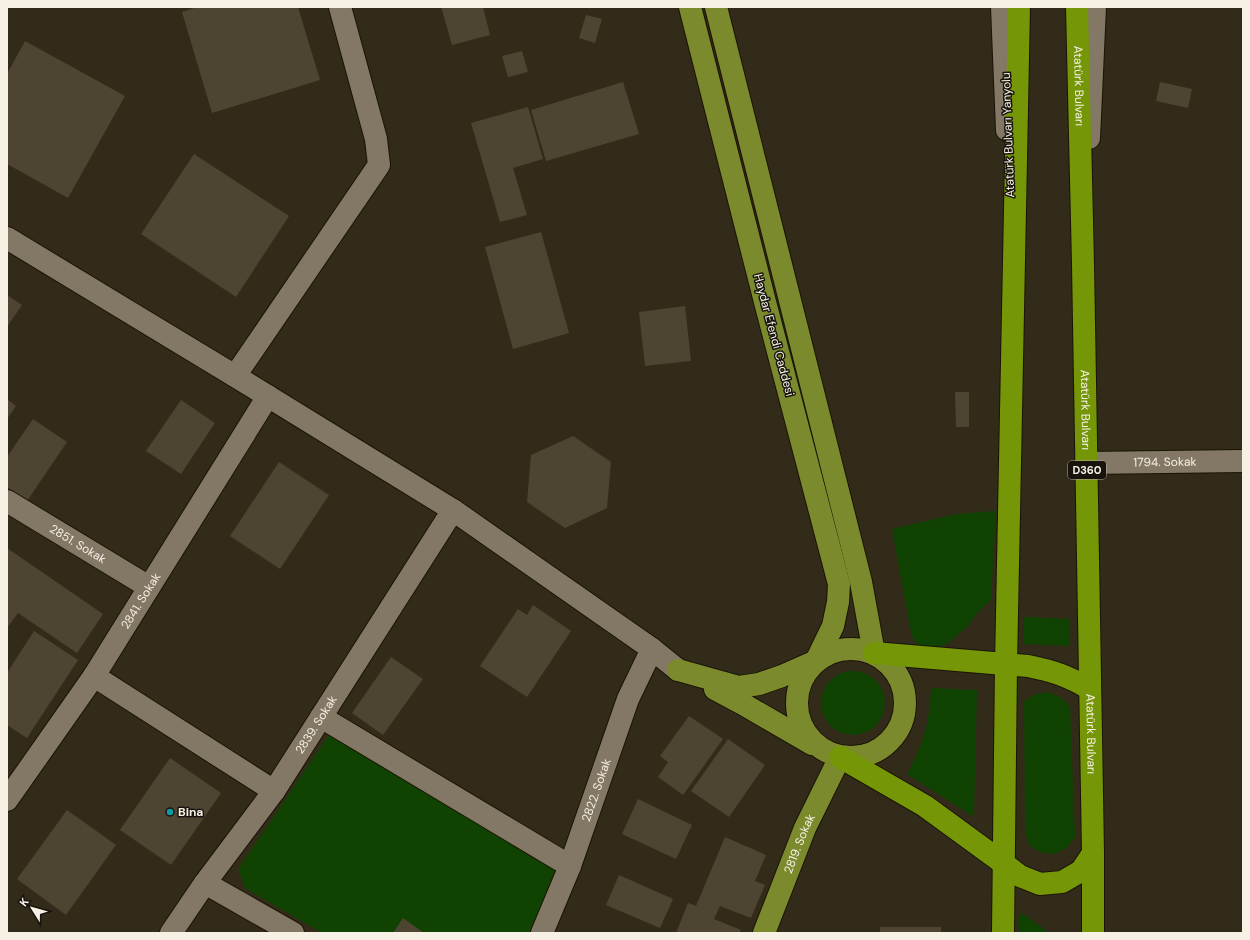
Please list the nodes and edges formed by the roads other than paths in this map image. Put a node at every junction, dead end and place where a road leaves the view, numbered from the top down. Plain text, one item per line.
1 (340, 7) edge
2 (690, 7) edge
3 (716, 7) edge
4 (1002, 7) edge
5 (1019, 7) edge
6 (1077, 7) edge
7 (1095, 7) edge
8 (7, 238) edge
9 (1013, 263) junction
10 (1083, 264) junction
11 (235, 376) junction
12 (268, 396) junction
13 (1243, 461) edge
14 (1086, 463) junction
15 (7, 501) edge
16 (453, 510) junction
17 (150, 587) junction
18 (652, 649) junction
19 (874, 653) junction
20 (816, 661) junction
21 (1006, 665) junction
22 (678, 670) junction
23 (94, 676) junction
24 (1090, 689) junction
25 (321, 717) junction
26 (832, 754) junction
27 (274, 791) junction
28 (7, 800) edge
29 (1093, 853) junction
30 (1004, 863) junction
31 (570, 866) junction
32 (205, 883) junction
33 (171, 933) edge
34 (293, 933) edge
35 (542, 933) edge
36 (764, 933) edge
37 (1003, 933) edge
38 (1093, 933) edge

1 - 11 street
2 - 20 main road, Haydar Efendi Caddesi
3 - 19 main road, Haydar Efendi Caddesi
4 - 9 street, Atatürk Bulvarı Yanyolu
5 - 9 highway
6 - 10 highway, Atatürk Bulvarı / D360
7 - 10 street
8 - 11 street
9 - 21 highway
10 - 14 highway, Atatürk Bulvarı / D360
11 - 12 street
12 - 16 street
12 - 17 street, 2841. Sokak
13 - 14 street, 1794. Sokak
14 - 24 highway, Atatürk Bulvarı / D360
15 - 17 street, 2851. Sokak
16 - 18 street
16 - 25 street, 2839. Sokak
17 - 23 street, 2841. Sokak
18 - 22 street
18 - 31 street, 2822. Sokak
19 - 20 main road
19 - 21 highway
19 - 26 main road
20 - 22 main road
20 - 26 main road
21 - 24 highway
21 - 30 highway
22 - 26 main road
23 - 27 street
23 - 28 street, 2841. Sokak
24 - 29 highway, Atatürk Bulvarı / D360
25 - 27 street, 2839. Sokak
25 - 31 street
26 - 30 highway
26 - 36 main road, 2819. Sokak
27 - 32 street, 2839. Sokak
29 - 30 highway
29 - 38 highway, Atatürk Bulvarı / D360
30 - 37 highway
31 - 35 street, 2822. Sokak
32 - 33 street, 2839. Sokak
32 - 34 street

